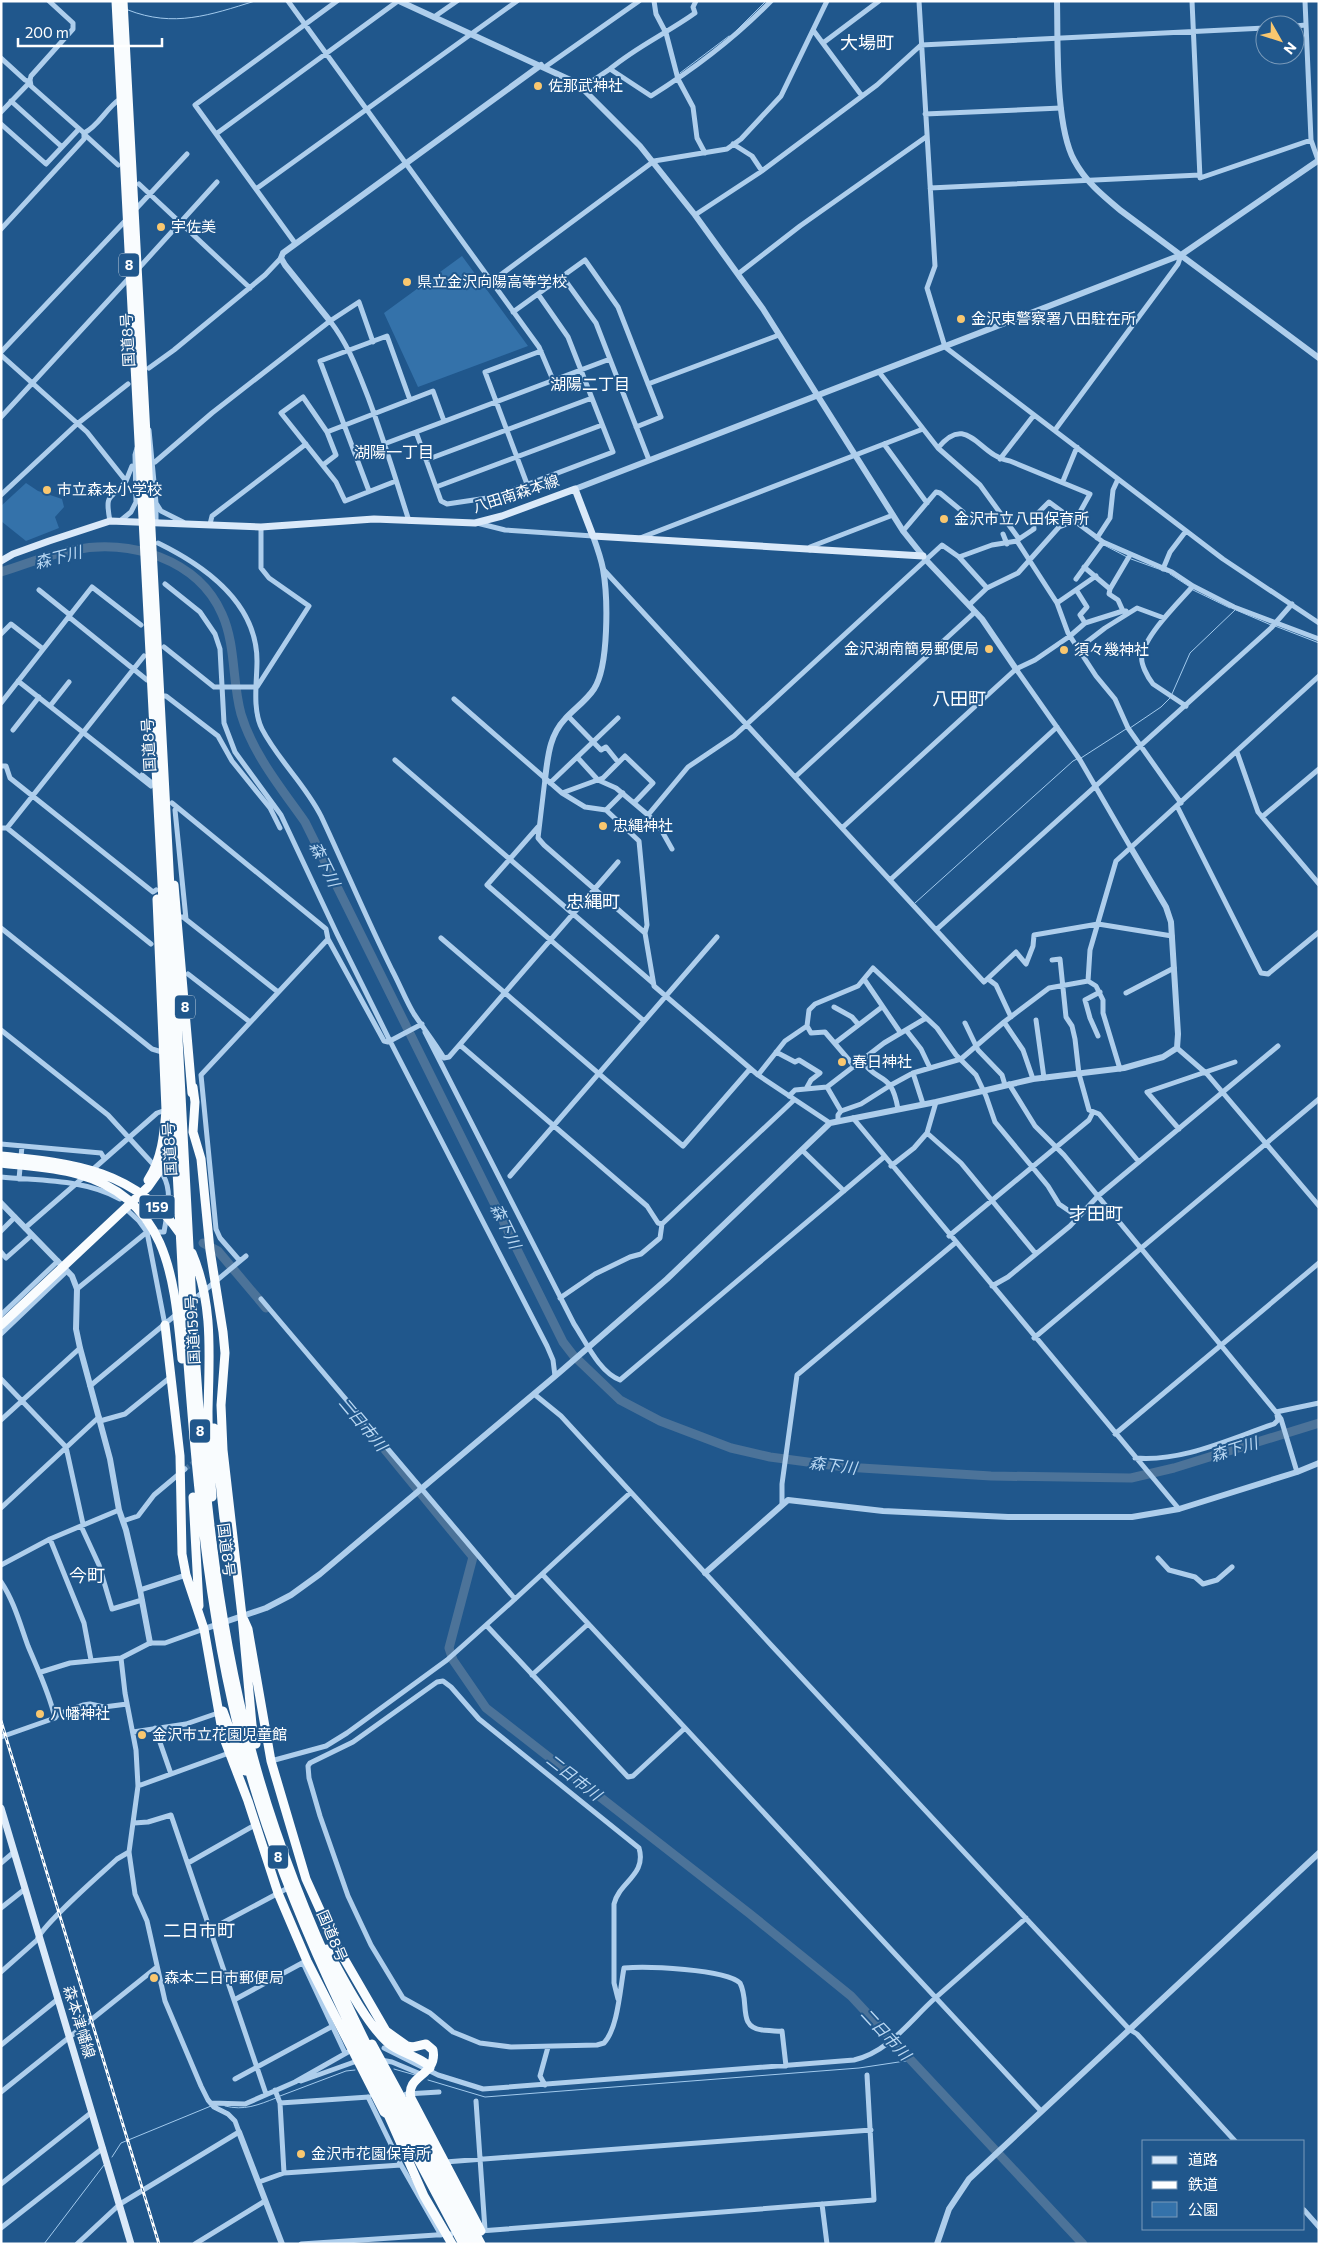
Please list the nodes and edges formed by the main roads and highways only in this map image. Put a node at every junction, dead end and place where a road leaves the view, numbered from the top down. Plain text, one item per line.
1 (116, 1) edge
2 (123, 1) edge
3 (120, 16) junction
4 (150, 519) junction
5 (925, 558) road end
6 (1, 561) edge
7 (150, 579) junction
8 (158, 788) junction
9 (159, 816) junction
10 (174, 1026) junction
11 (193, 1087) junction
12 (1, 1156) edge
13 (1, 1163) edge
14 (124, 1204) junction
15 (186, 1323) junction
16 (165, 1325) road end
17 (3, 1329) edge
18 (208, 1360) junction
19 (192, 1414) joint
20 (193, 1431) junction
21 (211, 1542) junction
22 (234, 1551) junction
23 (217, 1611) junction
24 (199, 1616) junction
25 (242, 1616) junction
26 (222, 1639) junction
27 (215, 1684) junction
28 (257, 1796) junction
29 (267, 1803) junction
30 (1, 1808) edge
31 (305, 1909) junction
32 (326, 1978) junction
33 (347, 2006) junction
34 (428, 2071) junction
35 (387, 2114) junction
36 (478, 2231) junction
37 (131, 2244) edge
38 (452, 2244) edge
39 (463, 2244) edge
40 (471, 2244) edge
41 (481, 2244) edge

1 - 3 highway, 国道8号 / 8
2 - 3 highway, 国道8号 / 8
3 - 4 highway, 国道8号 / 8
3 - 4 highway, 国道8号 / 8
4 - 5 main road, 八田南森本線
4 - 6 main road, 八田南森本線
4 - 7 highway, 国道8号 / 8
7 - 8 highway, 国道8号 / 8
7 - 8 highway, 国道8号 / 8
8 - 9 highway, 国道8号 / 8
8 - 10 highway, 国道8号 / 8
8 - 11 highway, 8
9 - 10 highway, 国道8号 / 8
9 - 14 highway, 8
10 - 15 highway, 国道8号 / 8
11 - 14 highway, 8
11 - 22 highway
12 - 18 highway, 国道159号 / 159
13 - 15 highway, 国道159号 / 159
14 - 17 highway, 8
15 - 19 highway, 国道159号 / 159
15 - 21 highway, 国道8号 / 8
16 - 24 highway
18 - 21 highway, 国道159号 / 159
18 - 22 highway
19 - 20 highway, 国道8号 / 8
20 - 23 highway, 国道8号 / 8
20 - 24 highway, 8
21 - 23 highway, 国道8号 / 8
22 - 25 highway
23 - 26 highway, 国道8号 / 8
24 - 27 highway
25 - 29 highway
25 - 34 highway
26 - 28 highway, 国道8号 / 8
26 - 29 highway, 国道8号 / 8
27 - 28 highway
27 - 35 highway
28 - 32 highway, 国道8号 / 8
29 - 31 highway, 国道8号 / 8
30 - 37 main road, 森本津幡線
31 - 33 highway, 国道8号 / 8
31 - 34 highway
32 - 35 highway
32 - 39 highway, 国道8号 / 8
33 - 36 highway
33 - 40 highway, 国道8号 / 8
34 - 36 highway
35 - 38 highway
36 - 41 highway

